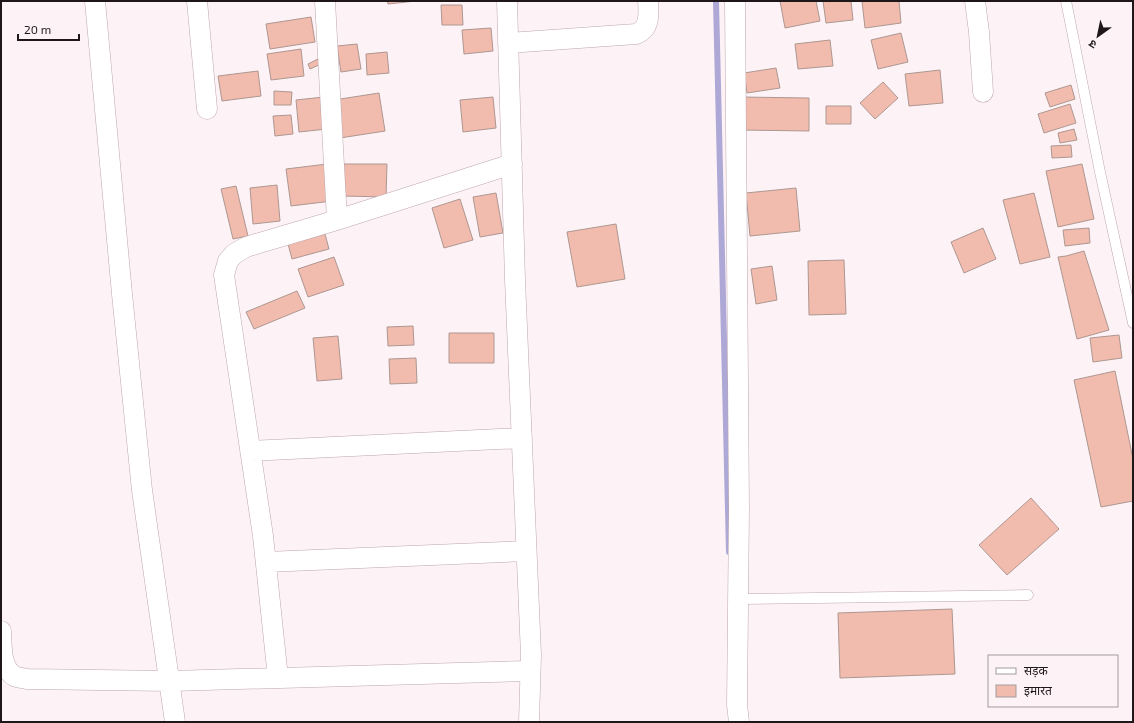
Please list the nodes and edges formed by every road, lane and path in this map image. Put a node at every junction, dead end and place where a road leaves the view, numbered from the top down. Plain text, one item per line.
1 (95, 1) edge
2 (197, 1) edge
3 (325, 1) edge
4 (507, 1) edge
5 (648, 1) edge
6 (735, 1) edge
7 (974, 1) edge
8 (1066, 1) edge
9 (508, 43) junction
10 (983, 92) dead end
11 (207, 109) dead end
12 (512, 164) junction
13 (337, 220) junction
14 (1133, 323) edge
15 (522, 438) junction
16 (251, 451) junction
17 (526, 551) junction
18 (266, 562) junction
19 (1028, 595) dead end
20 (738, 599) junction
21 (1, 631) edge
22 (530, 671) junction
23 (278, 678) junction
24 (170, 681) junction
25 (175, 722) edge
26 (529, 722) edge
27 (739, 722) edge

1 - 24 street
2 - 11 street
3 - 13 street
4 - 9 street
5 - 9 street
6 - 20 street
7 - 10 street
8 - 14 lane
9 - 12 street
12 - 13 street
12 - 15 street
13 - 16 street
15 - 16 street
15 - 17 street
16 - 18 street
17 - 18 street
17 - 22 street
18 - 23 street
19 - 20 lane
20 - 27 street
21 - 24 street
22 - 23 street
22 - 26 street
23 - 24 street
24 - 25 street

